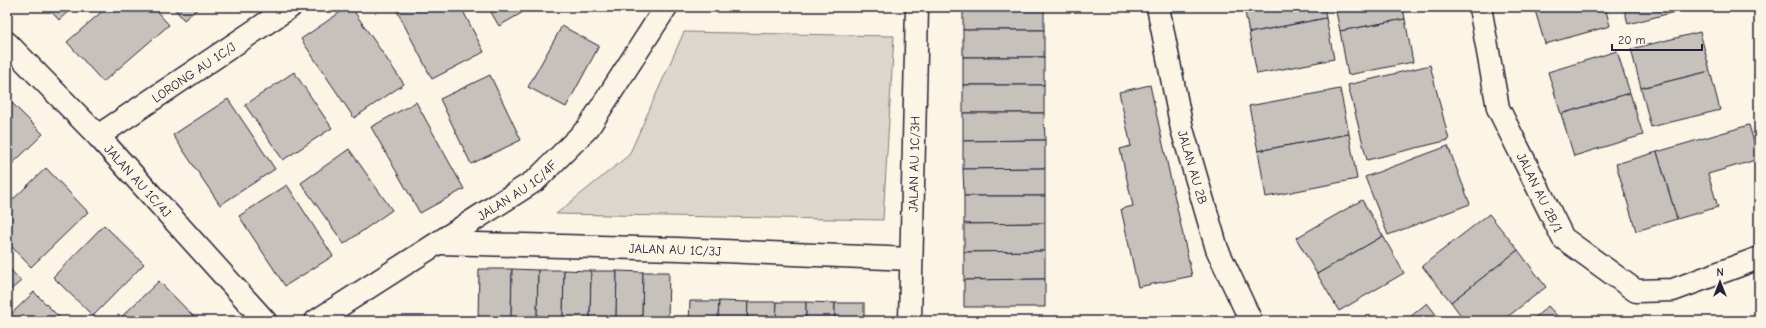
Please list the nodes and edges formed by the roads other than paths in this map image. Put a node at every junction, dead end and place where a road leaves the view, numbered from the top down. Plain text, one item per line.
1 (290, 7) edge
2 (666, 7) edge
3 (917, 7) edge
4 (1158, 7) edge
5 (1480, 7) edge
6 (7, 43) edge
7 (98, 136) junction
8 (439, 243) junction
9 (1759, 258) edge
10 (911, 259) junction
11 (265, 321) edge
12 (316, 321) edge
13 (910, 321) edge
14 (1251, 321) edge

1 - 7 street, LORONG AU 1C/J
2 - 8 street, JALAN AU 1C/4F
3 - 10 street, JALAN AU 1C/3H
4 - 14 street, JALAN AU 2B
5 - 9 street, JALAN AU 2B/1
6 - 7 street, JALAN AU 1C/4J
7 - 11 street, JALAN AU 1C/4J
8 - 10 street, JALAN AU 1C/3J
8 - 12 street, JALAN AU 1C/4F
10 - 13 street, JALAN AU 1C/3H

